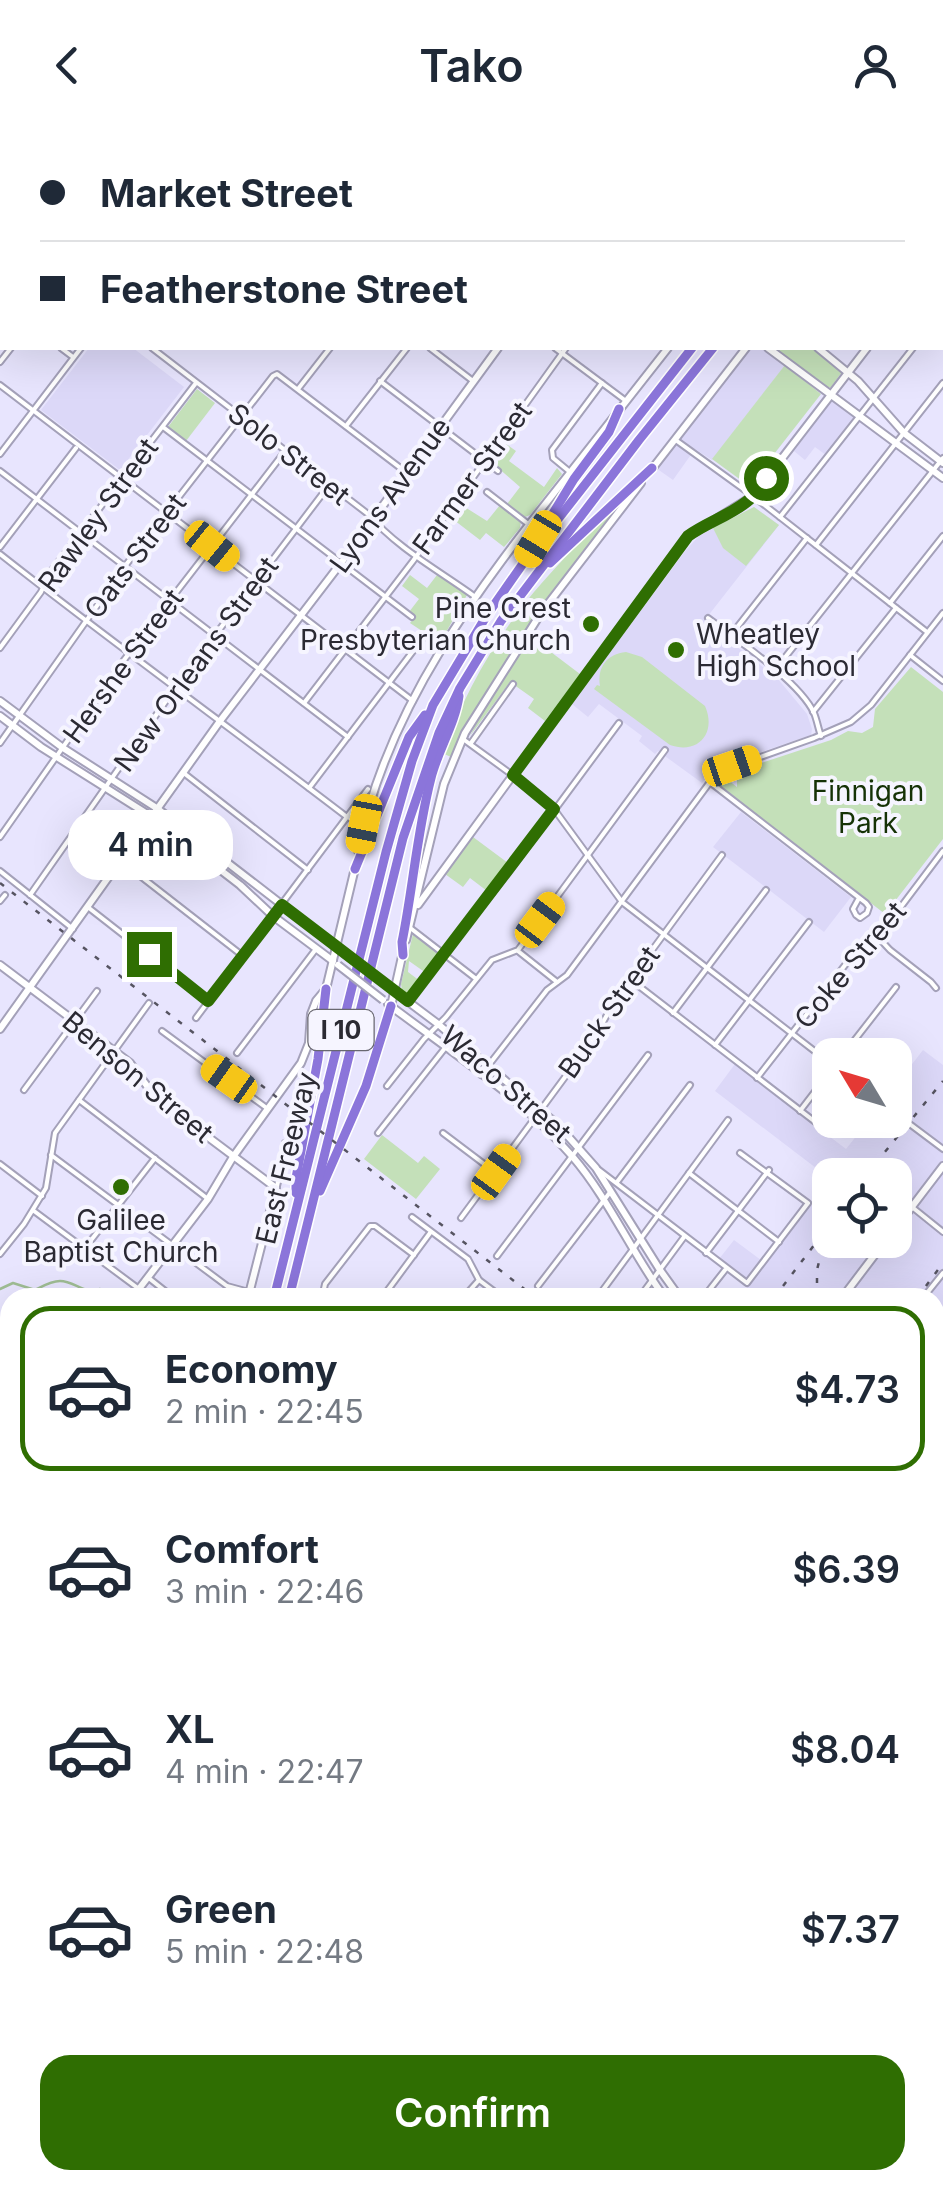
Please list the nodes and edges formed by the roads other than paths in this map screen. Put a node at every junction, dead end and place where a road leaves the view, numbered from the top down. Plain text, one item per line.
1 (63, 350) edge
2 (80, 350) edge
3 (155, 350) edge
4 (328, 350) edge
5 (404, 350) edge
6 (433, 350) edge
7 (496, 350) edge
8 (564, 350) edge
9 (666, 350) edge
10 (690, 350) edge
11 (711, 350) edge
12 (744, 350) edge
13 (771, 350) edge
14 (820, 350) edge
15 (865, 350) edge
16 (911, 350) edge
17 (74, 358) junction
18 (848, 372) junction
19 (380, 381) junction
20 (473, 381) junction
21 (197, 383) junction
22 (602, 383) junction
23 (943, 383) edge
24 (0, 386) edge
25 (298, 390) junction
26 (832, 394) junction
27 (873, 399) junction
28 (623, 405) junction
29 (33, 411) junction
30 (240, 416) junction
31 (860, 416) junction
32 (346, 426) junction
33 (163, 427) junction
34 (440, 428) junction
35 (904, 433) junction
36 (674, 439) junction
37 (896, 442) junction
38 (77, 446) junction
39 (286, 450) junction
40 (0, 454) edge
41 (207, 460) junction
42 (484, 461) junction
43 (942, 461) edge
44 (652, 468) junction
45 (0, 470) edge
46 (933, 470) junction
47 (498, 472) dead end
48 (570, 472) junction
49 (407, 473) junction
50 (943, 478) edge
51 (121, 480) junction
52 (330, 484) junction
53 (487, 492) dead end
54 (252, 494) junction
55 (753, 496) junction
56 (36, 499) junction
57 (167, 512) junction
58 (780, 517) junction
59 (373, 520) junction
60 (528, 524) junction
61 (297, 528) junction
62 (81, 533) junction
63 (943, 536) edge
64 (807, 538) junction
65 (816, 545) junction
66 (212, 546) junction
67 (0, 554) edge
68 (416, 556) junction
69 (341, 563) junction
70 (522, 565) junction
71 (125, 566) junction
72 (852, 573) junction
73 (532, 578) junction
74 (256, 582) junction
75 (43, 588) junction
76 (474, 596) junction
77 (386, 597) junction
78 (171, 600) junction
79 (890, 602) junction
80 (896, 608) junction
81 (943, 613) edge
82 (300, 616) junction
83 (412, 617) dead end
84 (708, 618) dead end
85 (86, 620) junction
86 (928, 632) junction
87 (216, 634) junction
88 (426, 634) dead end
89 (731, 635) junction
90 (0, 648) edge
91 (345, 650) junction
92 (129, 655) junction
93 (910, 655) junction
94 (260, 669) junction
95 (775, 670) junction
96 (943, 681) edge
97 (388, 684) junction
98 (513, 684) dead end
99 (174, 688) junction
100 (460, 688) junction
101 (413, 700) junction
102 (0, 701) edge
103 (304, 704) junction
104 (433, 705) junction
105 (814, 712) junction
106 (0, 716) edge
107 (19, 716) junction
108 (220, 721) junction
109 (619, 723) dead end
110 (12, 725) junction
111 (821, 736) junction
112 (348, 737) junction
113 (467, 741) junction
114 (0, 743) edge
115 (63, 748) junction
116 (665, 750) dead end
117 (57, 756) junction
118 (184, 773) junction
119 (513, 775) junction
120 (112, 778) junction
121 (710, 782) junction
122 (106, 786) junction
123 (309, 788) junction
124 (368, 789) dead end
125 (158, 809) junction
126 (554, 809) junction
127 (152, 817) junction
128 (347, 817) junction
129 (364, 824) junction
130 (0, 837) edge
131 (943, 851) edge
132 (588, 855) junction
133 (722, 855) dead end
134 (219, 856) junction
135 (121, 862) junction
136 (213, 864) junction
137 (355, 869) junction
138 (0, 870) edge
139 (308, 870) junction
140 (424, 870) junction
141 (442, 872) junction
142 (766, 890) dead end
143 (30, 894) junction
144 (5, 895) dead end
145 (859, 898) dead end
146 (0, 901) edge
147 (622, 902) junction
148 (282, 905) junction
149 (89, 908) junction
150 (414, 910) junction
151 (274, 916) junction
152 (809, 922) dead end
153 (410, 927) junction
154 (73, 928) junction
155 (875, 934) junction
156 (663, 935) junction
157 (336, 946) junction
158 (316, 948) junction
159 (518, 950) junction
160 (444, 954) junction
161 (243, 956) junction
162 (403, 956) junction
163 (335, 962) junction
164 (0, 964) edge
165 (706, 968) junction
166 (476, 978) junction
167 (631, 980) junction
168 (557, 982) junction
169 (896, 987) dead end
170 (30, 988) junction
171 (936, 988) dead end
172 (326, 989) junction
173 (391, 989) junction
174 (97, 991) dead end
175 (750, 1000) junction
176 (208, 1001) junction
177 (408, 1001) junction
178 (387, 1003) junction
179 (150, 1004) dead end
180 (673, 1013) junction
181 (196, 1018) dead end
182 (75, 1021) junction
183 (438, 1024) junction
184 (0, 1029) edge
185 (162, 1031) dead end
186 (792, 1033) junction
187 (428, 1034) junction
188 (857, 1038) edge
189 (715, 1045) junction
190 (445, 1048) junction
191 (812, 1049) edge
192 (115, 1052) junction
193 (237, 1053) dead end
194 (648, 1055) dead end
195 (488, 1066) junction
196 (482, 1075) junction
197 (757, 1078) junction
198 (690, 1085) dead end
199 (386, 1086) dead end
200 (24, 1090) dead end
201 (812, 1095) edge
202 (79, 1100) junction
203 (541, 1108) junction
204 (268, 1109) junction
205 (800, 1111) junction
206 (536, 1119) junction
207 (728, 1120) dead end
208 (812, 1120) edge
209 (912, 1125) edge
210 (378, 1133) dead end
211 (443, 1134) dead end
212 (285, 1143) dead end
213 (578, 1146) junction
214 (943, 1149) edge
215 (740, 1153) dead end
216 (50, 1155) junction
217 (234, 1156) junction
218 (572, 1156) junction
219 (154, 1158) junction
220 (0, 1164) edge
221 (943, 1166) edge
222 (596, 1168) junction
223 (496, 1172) junction
224 (768, 1172) junction
225 (689, 1173) junction
226 (617, 1182) junction
227 (276, 1188) junction
228 (611, 1190) junction
229 (42, 1196) junction
230 (208, 1199) junction
231 (604, 1200) junction
232 (118, 1205) junction
233 (296, 1207) junction
234 (912, 1207) joint
235 (32, 1209) junction
236 (738, 1211) junction
237 (658, 1215) junction
238 (412, 1217) dead end
239 (461, 1218) dead end
240 (305, 1232) junction
241 (432, 1232) junction
242 (943, 1232) edge
243 (685, 1236) junction
244 (640, 1240) junction
245 (779, 1242) junction
246 (172, 1246) junction
247 (85, 1248) junction
248 (634, 1250) junction
249 (706, 1253) junction
250 (0, 1254) edge
251 (414, 1255) junction
252 (498, 1256) dead end
253 (872, 1258) edge
254 (726, 1268) junction
255 (660, 1270) junction
256 (147, 1277) junction
257 (479, 1280) junction
258 (652, 1280) junction
259 (538, 1286) dead end
260 (137, 1288) edge
261 (139, 1288) edge
262 (161, 1288) edge
263 (232, 1288) edge
264 (250, 1288) edge
265 (276, 1288) edge
266 (292, 1288) edge
267 (324, 1288) edge
268 (389, 1288) edge
269 (472, 1288) edge
270 (490, 1288) edge
271 (605, 1288) edge
272 (646, 1288) edge
273 (658, 1288) edge
274 (673, 1288) edge
275 (711, 1288) edge
276 (850, 1288) edge

1 - 17 street
2 - 17 street
3 - 21 street, Solo Street
4 - 25 street
5 - 19 street
6 - 20 street
7 - 20 main road, Lyons Avenue
8 - 22 street
8 - 42 street, Farmer Street
9 - 28 main road
10 - 70 highway, East Freeway / I 10
11 - 73 highway, East Freeway / I 10
12 - 36 main road
13 - 26 main road
14 - 18 main road
15 - 18 main road
16 - 27 street
17 - 29 street
18 - 26 main road
18 - 27 main road
19 - 32 street
19 - 34 street
20 - 34 main road, Lyons Avenue
21 - 30 street, Solo Street
21 - 33 street, Rawley Street
22 - 28 street
22 - 48 street
23 - 35 street
24 - 29 street
25 - 30 street, Oats Street
25 - 32 street
26 - 31 main road
26 - 55 main road
27 - 31 street
27 - 35 main road
28 - 48 main road
28 - 70 highway
29 - 38 street
29 - 40 street
30 - 39 street, Solo Street
30 - 41 street, Oats Street
31 - 37 main road
31 - 58 street
32 - 49 street
33 - 41 street
33 - 51 street, Rawley Street
34 - 42 street
34 - 49 main road, Lyons Avenue
35 - 37 street
35 - 43 main road
36 - 44 main road
36 - 55 street
37 - 46 main road
37 - 65 street
38 - 51 street
38 - 56 street
39 - 52 street, Solo Street
39 - 54 street, Hershe Street
41 - 54 street
41 - 57 street, Oats Street
42 - 47 street
42 - 68 street, Farmer Street
43 - 46 street
44 - 73 highway
44 - 113 main road
45 - 56 street
46 - 50 main road
46 - 72 street
48 - 60 main road
49 - 59 main road, Lyons Avenue
51 - 57 street
51 - 62 street, Rawley Street
52 - 59 street, Solo Street
52 - 61 street, New Orleans Street
53 - 60 street
54 - 61 street
54 - 66 street, Hershe Street
55 - 58 street
55 - 119 main road
56 - 62 street
56 - 67 street
57 - 66 street
57 - 71 street, Oats Street
58 - 64 street
59 - 68 street, Solo Street
59 - 69 main road, Lyons Avenue
60 - 76 main road
61 - 69 street
61 - 74 street, New Orleans Street
62 - 71 street
62 - 75 street, Rawley Street
63 - 79 street
64 - 65 street
64 - 89 street
65 - 72 street
66 - 74 street
66 - 78 street, Hershe Street
67 - 75 street
68 - 76 street, Solo Street
68 - 77 street, Farmer Street
69 - 77 street
69 - 82 main road, Lyons Avenue
70 - 104 highway, East Freeway / I 10
71 - 78 street
71 - 85 street, Oats Street
72 - 79 street
72 - 95 street
73 - 100 highway, East Freeway / I 10
74 - 82 street
74 - 87 street, New Orleans Street
75 - 85 street
75 - 90 street, Rawley Street
76 - 101 main road
77 - 83 street
77 - 91 street, Farmer Street
78 - 87 street
78 - 92 street, Hershe Street
79 - 80 street
80 - 86 street
80 - 105 street
81 - 86 street
82 - 91 street
82 - 94 main road, Lyons Avenue
84 - 89 street
85 - 92 street
85 - 107 street, Oats Street
86 - 93 street
87 - 94 street
87 - 99 street, New Orleans Street
88 - 97 street
89 - 95 street
91 - 97 street
91 - 103 street, Farmer Street
92 - 99 street
92 - 115 street, Hershe Street
93 - 96 street
93 - 111 street
94 - 103 street
94 - 108 main road, Lyons Avenue
95 - 105 street
97 - 101 street
97 - 112 street
98 - 113 street
99 - 108 street
99 - 120 street, New Orleans Street
100 - 162 highway
100 - 240 highway, East Freeway / I 10
101 - 129 main road
102 - 107 main road, Waco Street
103 - 112 street
104 - 137 highway
104 - 233 highway, East Freeway / I 10
105 - 111 street
106 - 110 main road, Waco Street
107 - 110 street, Oats Street
107 - 115 main road, Waco Street
108 - 118 main road, Lyons Avenue
108 - 123 street
109 - 126 street
110 - 114 street, Oats Street
110 - 117 main road, Waco Street
111 - 121 street
112 - 123 street
113 - 119 street
113 - 140 main road
115 - 117 street, Hershe Street
115 - 120 main road, Waco Street
116 - 132 street
117 - 122 main road, Waco Street
117 - 130 street, Hershe Street
118 - 125 main road, Lyons Avenue
118 - 139 street
119 - 126 street
119 - 141 main road
120 - 122 street, New Orleans Street
120 - 125 main road, Waco Street
121 - 145 street
121 - 147 street
122 - 127 main road, Waco Street
122 - 143 street, New Orleans Street
123 - 128 street
124 - 128 street
125 - 127 main road, Lyons Avenue
125 - 134 main road, Waco Street
126 - 132 street
126 - 160 street
127 - 135 main road, Lyons Avenue
127 - 136 main road, Waco Street
128 - 129 street
128 - 139 street
129 - 137 main road
131 - 155 street, Coke Street
132 - 147 street
132 - 159 street
133 - 156 street, Buck Street
134 - 136 main road
134 - 148 main road, Waco Street
135 - 149 main road, Lyons Avenue
135 - 161 street
136 - 151 main road, Waco Street
137 - 157 main road
138 - 143 street
139 - 148 street
140 - 141 main road
140 - 150 main road
141 - 150 main road
142 - 165 street
143 - 154 street
144 - 146 street
147 - 156 street
147 - 168 street
148 - 151 street
148 - 157 main road, Waco Street
149 - 154 main road, Lyons Avenue
149 - 176 street
150 - 153 main road
151 - 158 main road, Waco Street
151 - 161 street
152 - 175 street
153 - 160 street
153 - 162 main road
154 - 170 main road, Lyons Avenue
155 - 171 street
155 - 186 street, Coke Street
156 - 165 street
156 - 167 street, Buck Street
157 - 163 main road
157 - 173 main road, Waco Street, bridge
158 - 163 main road, Waco Street
158 - 193 street
159 - 166 street
159 - 168 street
160 - 166 street
160 - 177 street
161 - 176 street
162 - 173 main road
163 - 172 main road
163 - 178 main road, Waco Street, bridge
164 - 170 main road, Benson Street
165 - 175 street
165 - 180 street
166 - 183 street
167 - 180 street
167 - 203 street, Buck Street
168 - 195 street
169 - 188 street
170 - 182 main road, Benson Street
170 - 184 main road, Lyons Avenue
172 - 204 main road
172 - 233 highway
173 - 177 main road, Waco Street
173 - 178 main road
174 - 182 street
175 - 186 street
175 - 189 street
176 - 181 street
177 - 183 main road, Waco Street
178 - 187 main road, Waco Street
178 - 240 highway
179 - 192 street
180 - 189 street
182 - 192 main road, Benson Street
182 - 200 street
183 - 187 street
183 - 195 main road, Waco Street
185 - 204 street
186 - 191 street
186 - 197 street, Coke Street
187 - 190 main road, Waco Street
187 - 199 street
189 - 197 street
190 - 196 main road, Waco Street
190 - 210 street
192 - 202 street
192 - 217 main road, Benson Street
194 - 213 street
195 - 196 street
195 - 203 main road, Waco Street
196 - 206 main road, Waco Street
197 - 205 street
198 - 226 street
201 - 205 street
202 - 216 street
202 - 219 street
203 - 206 street, Buck Street
203 - 213 main road, Waco Street
204 - 217 main road
205 - 208 street
206 - 218 main road, Waco Street
206 - 223 street, Buck Street
207 - 225 street
209 - 214 street
211 - 223 street
212 - 227 street
213 - 218 street
213 - 222 main road, Waco Street
215 - 224 street
216 - 229 street
216 - 232 street
217 - 227 main road, Benson Street
217 - 230 main road
218 - 231 main road, Waco Street
218 - 252 street
219 - 230 street
219 - 232 street
220 - 229 street
221 - 234 main road
222 - 226 street
222 - 228 main road, Waco Street
223 - 239 street, Buck Street
224 - 236 street
224 - 245 street
225 - 236 street
225 - 237 street
226 - 237 street
227 - 264 main road
228 - 231 street
228 - 244 main road, Waco Street
229 - 235 street
230 - 246 main road
231 - 248 main road, Waco Street
231 - 259 street
232 - 246 street
232 - 247 street
233 - 265 highway, East Freeway / I 10
234 - 242 street
235 - 247 street
235 - 250 street
236 - 245 street
236 - 249 street
237 - 243 street
237 - 244 street
238 - 241 street
240 - 266 highway, East Freeway / I 10
241 - 251 street
241 - 257 street
243 - 249 street
243 - 255 street
244 - 248 street
244 - 255 main road, Waco Street
245 - 254 street
246 - 256 main road
246 - 263 street
247 - 260 street
248 - 258 main road, Waco Street
248 - 271 street
249 - 254 street
251 - 267 street
251 - 268 street
253 - 276 main road
254 - 275 street
255 - 258 street
255 - 274 main road, Waco Street
256 - 261 main road
256 - 262 street
257 - 269 street
257 - 270 street
258 - 272 street
258 - 273 main road, Waco Street

